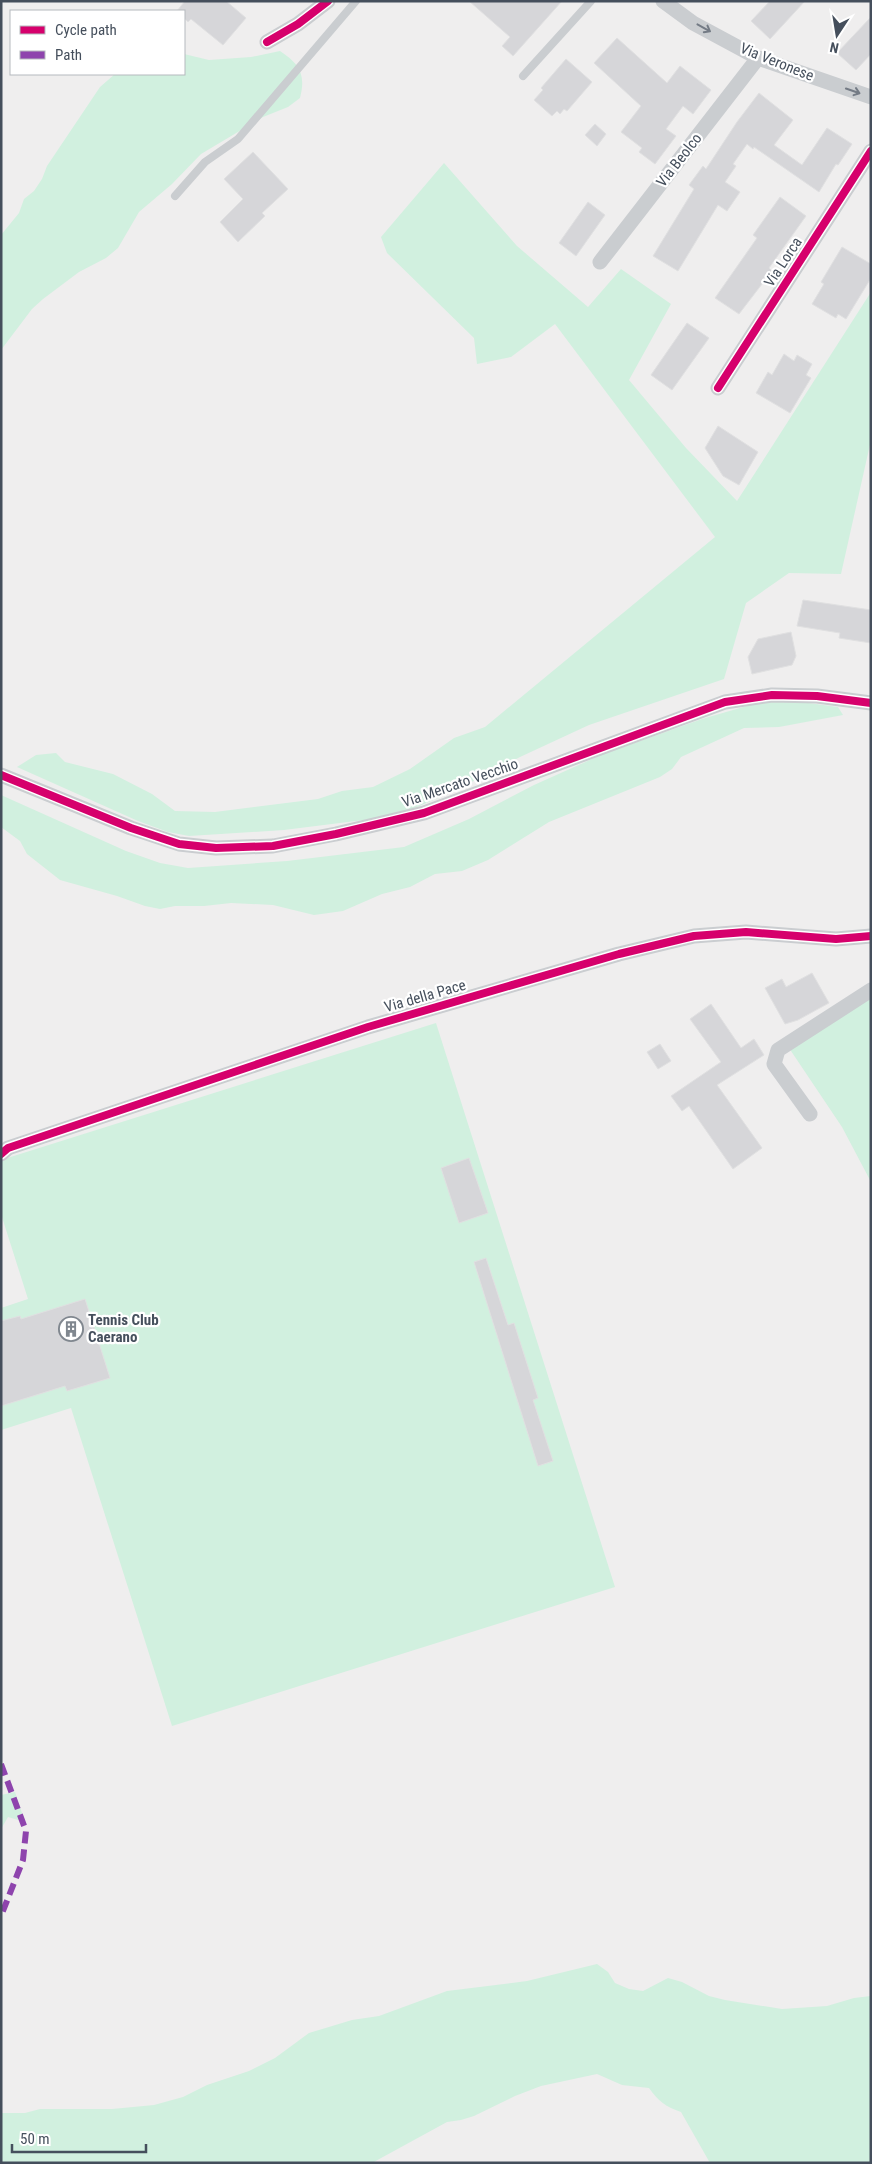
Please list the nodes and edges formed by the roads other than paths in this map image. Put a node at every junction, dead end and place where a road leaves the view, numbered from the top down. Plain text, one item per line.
1 (328, 1) edge
2 (356, 1) edge
3 (591, 1) edge
4 (663, 1) edge
5 (266, 42) dead end
6 (758, 58) junction
7 (523, 76) dead end
8 (871, 97) edge
9 (871, 151) edge
10 (175, 196) dead end
11 (600, 262) dead end
12 (718, 388) dead end
13 (871, 703) edge
14 (1, 775) edge
15 (871, 936) edge
16 (871, 990) edge
17 (810, 1114) dead end
18 (1, 1154) edge

1 - 5 street
2 - 10 lane
3 - 7 lane
4 -> 6 street, Via Veronese
6 -> 8 street, Via Veronese
6 - 11 street, Via Beolco
9 - 12 street, Via Lorca
13 - 14 street, Via Mercato Vecchio
15 - 18 street, Via della Pace
16 - 17 street

